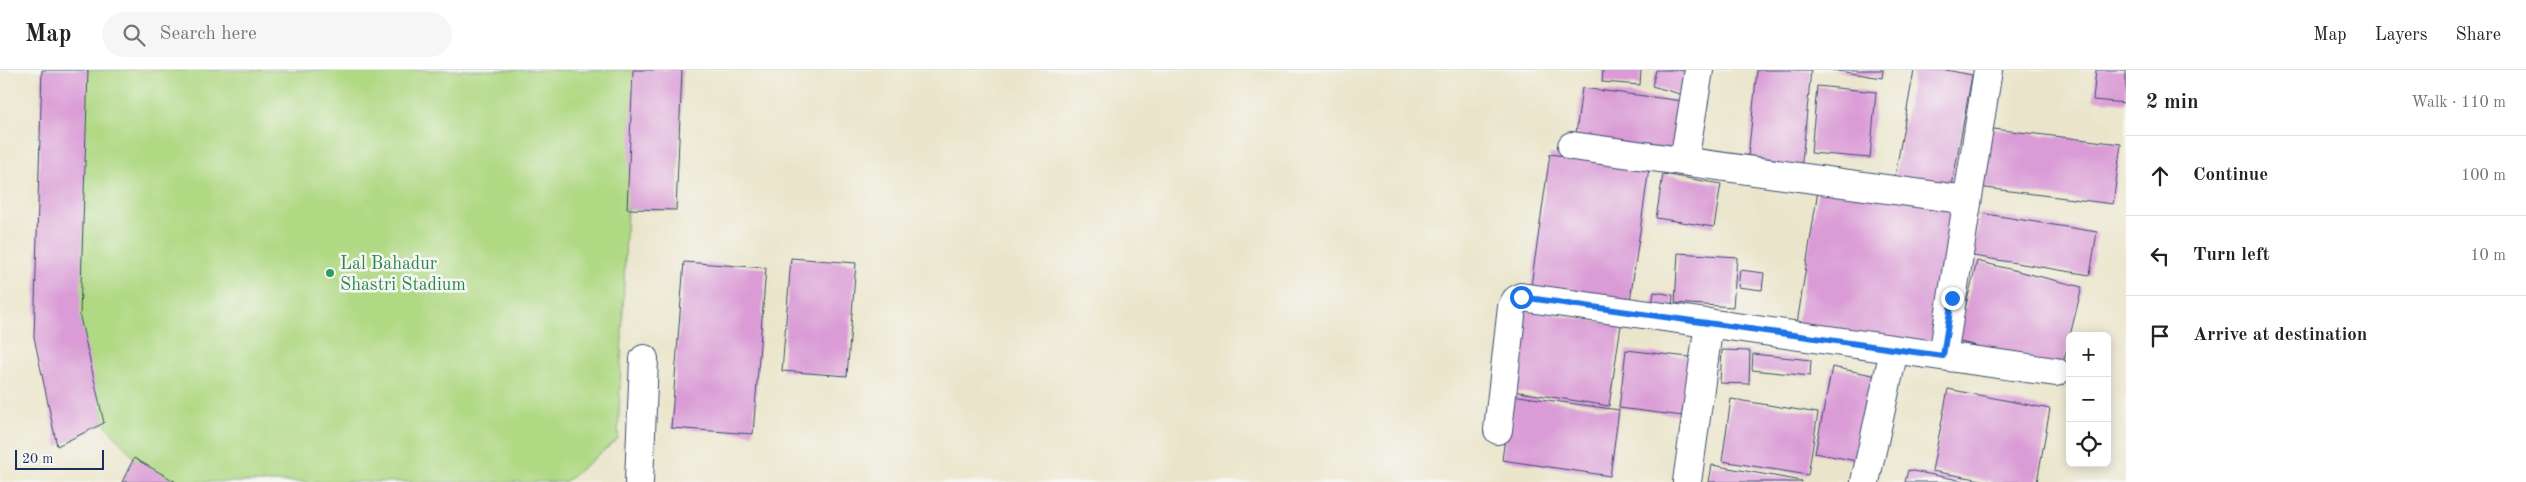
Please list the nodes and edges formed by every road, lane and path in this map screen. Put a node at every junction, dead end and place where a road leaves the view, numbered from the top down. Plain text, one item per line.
1 (1699, 70) edge
2 (1988, 70) edge
3 (1572, 146) dead end
4 (1684, 161) junction
5 (1968, 200) junction
6 (1709, 323) junction
7 (1894, 350) junction
8 (1943, 356) junction
9 (644, 359) dead end
10 (2056, 372) dead end
11 (1498, 430) dead end
12 (639, 482) edge
13 (1687, 482) edge
14 (1865, 482) edge

1 - 4 street
2 - 5 street
3 - 4 street
4 - 5 street
5 - 8 street
6 - 7 street
6 - 11 street
6 - 13 street
7 - 8 street
7 - 14 street
8 - 10 street
9 - 12 street

